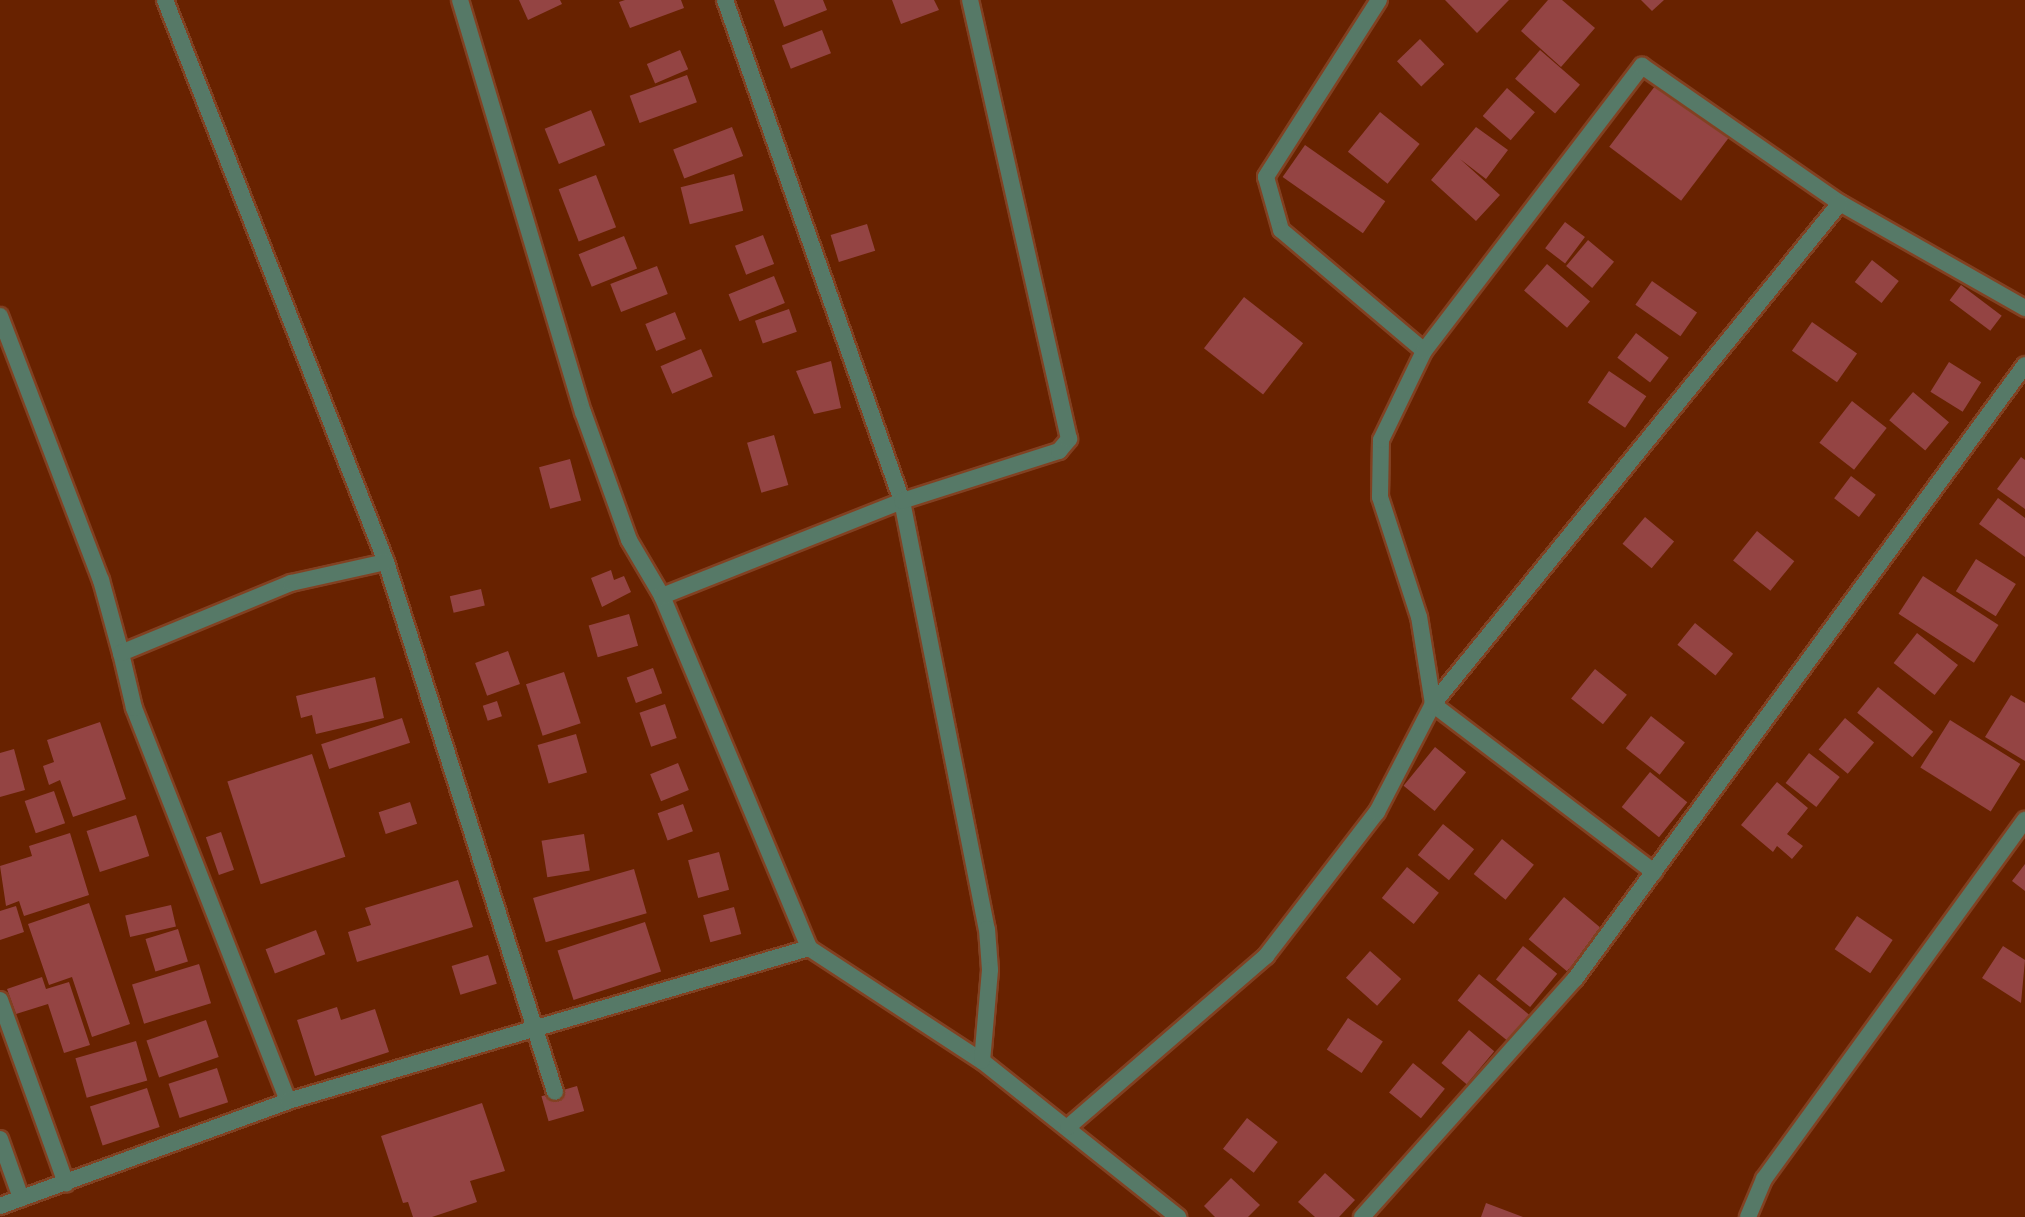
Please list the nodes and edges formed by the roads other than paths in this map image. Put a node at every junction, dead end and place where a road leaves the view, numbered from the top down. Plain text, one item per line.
1 (165, 0) edge
2 (460, 0) edge
3 (725, 0) edge
4 (970, 0) edge
5 (1379, 0) edge
6 (1840, 203) junction
7 (2025, 308) edge
8 (0, 316) edge
9 (1424, 351) junction
10 (2025, 365) edge
11 (902, 501) junction
12 (386, 562) junction
13 (662, 596) junction
14 (121, 653) junction
15 (1433, 704) junction
16 (2025, 820) edge
17 (1654, 872) junction
18 (809, 948) junction
19 (0, 1000) edge
20 (538, 1029) junction
21 (982, 1061) junction
22 (555, 1092) dead end
23 (288, 1101) junction
24 (1068, 1127) junction
25 (0, 1139) edge
26 (66, 1183) junction
27 (21, 1198) junction
28 (0, 1206) edge
29 (1178, 1217) edge
30 (1362, 1217) edge
31 (1748, 1217) edge

1 - 12 street
2 - 13 street
3 - 11 street
4 - 11 street
5 - 9 street
6 - 7 street
6 - 9 street
6 - 15 street
8 - 14 street
9 - 15 street
10 - 17 street
11 - 13 street
11 - 21 street
12 - 14 street
12 - 20 street
13 - 18 street
14 - 23 street
15 - 17 street
15 - 24 street
16 - 31 street
17 - 30 street
18 - 20 street
18 - 21 street
19 - 26 street
20 - 22 street
20 - 23 street
21 - 24 street
23 - 26 street
24 - 29 street
25 - 27 street
26 - 27 street
27 - 28 street

